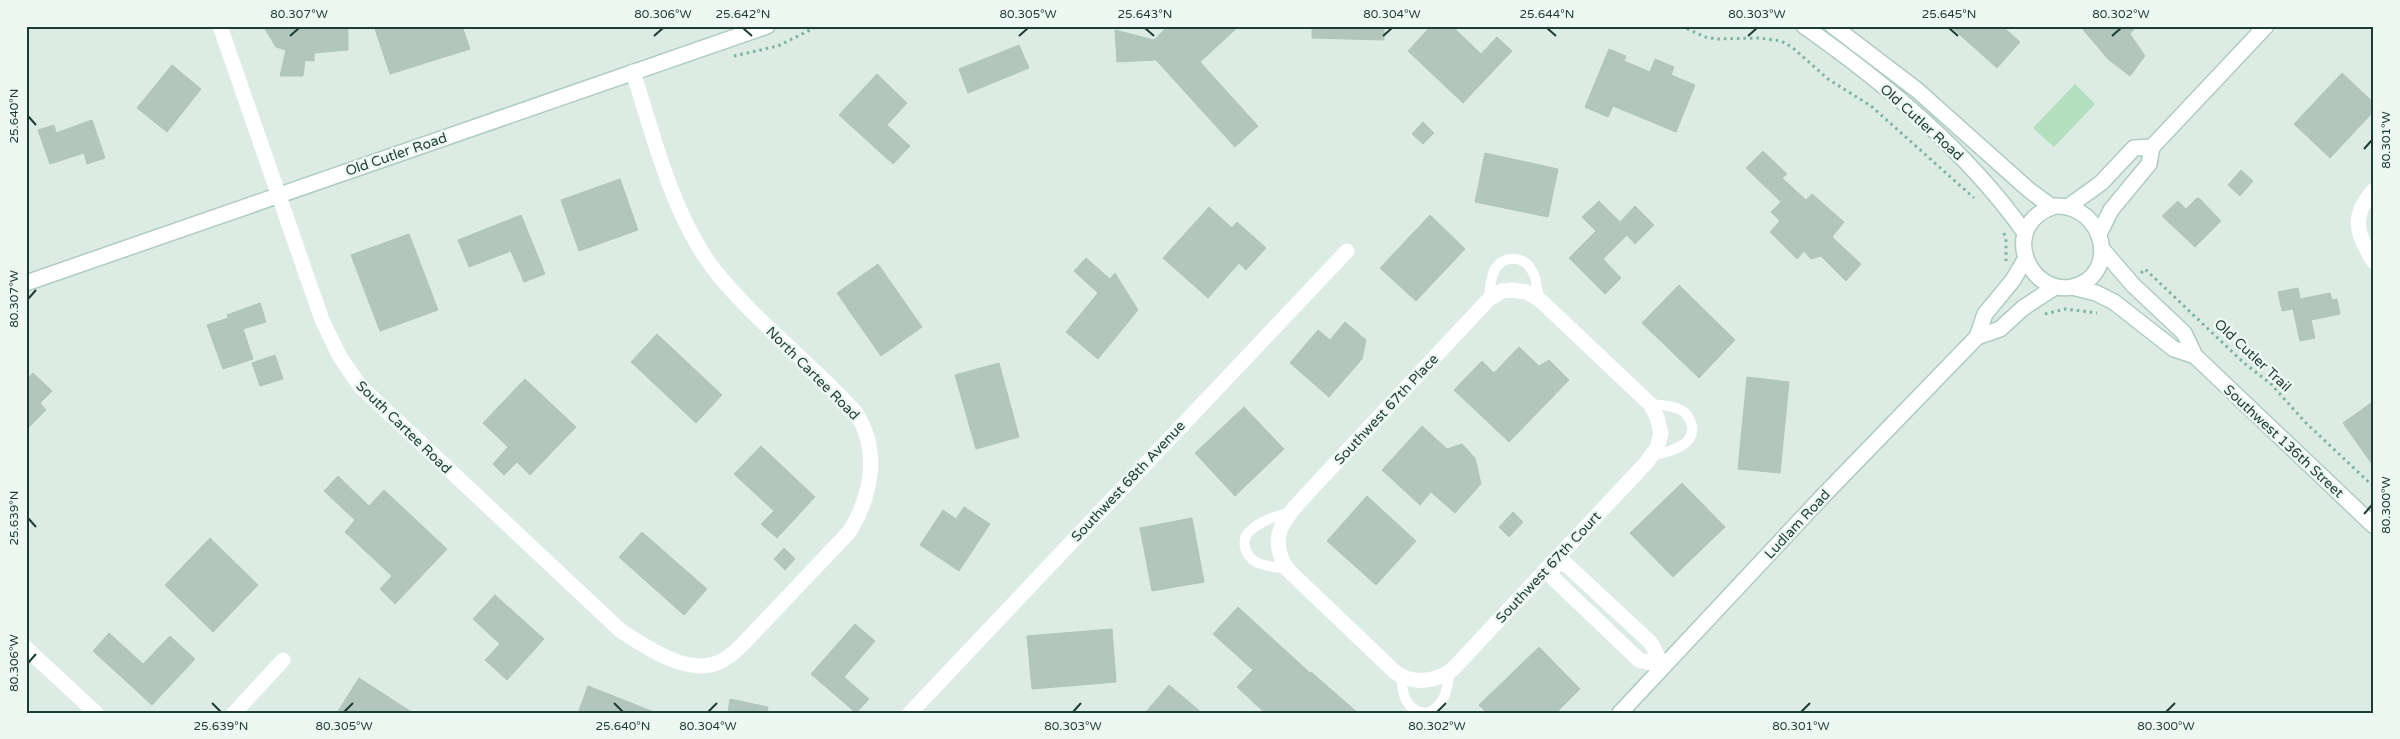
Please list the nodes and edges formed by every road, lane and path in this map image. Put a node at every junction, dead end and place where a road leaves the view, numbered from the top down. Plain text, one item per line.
1 (220, 26) edge
2 (767, 26) edge
3 (818, 26) edge
4 (1682, 26) edge
5 (1804, 26) edge
6 (1834, 26) edge
7 (2266, 26) edge
8 (728, 58) dead end
9 (633, 72) junction
10 (2152, 147) junction
11 (2374, 190) edge
12 (279, 195) junction
13 (1982, 204) dead end
14 (2069, 206) junction
15 (2052, 207) junction
16 (2003, 230) dead end
17 (2025, 233) junction
18 (2099, 234) junction
19 (2102, 249) junction
20 (1347, 251) dead end
21 (2026, 258) junction
22 (2374, 262) edge
23 (2004, 266) dead end
24 (2137, 276) dead end
25 (26, 283) edge
26 (2055, 287) junction
27 (2072, 287) junction
28 (1489, 299) junction
29 (1539, 299) junction
30 (2100, 314) dead end
31 (2040, 317) dead end
32 (1977, 337) junction
33 (2195, 356) junction
34 (1650, 404) junction
35 (1652, 456) junction
36 (2374, 487) edge
37 (1291, 511) junction
38 (2374, 526) edge
39 (1551, 563) junction
40 (1287, 569) junction
41 (26, 648) edge
42 (673, 659) joint
43 (283, 660) dead end
44 (1663, 666) junction
45 (1450, 671) junction
46 (1401, 676) junction
47 (96, 713) edge
48 (234, 713) edge
49 (910, 713) edge
50 (1426, 713) edge
51 (1620, 713) edge

1 - 12 street, South Cartee Road
2 - 9 street, Old Cutler Road
3 - 8 path
4 - 13 path
5 - 17 street, Old Cutler Road
6 - 15 street, Old Cutler Road
7 - 10 street
9 - 12 street, Old Cutler Road
9 - 42 street, North Cartee Road
10 - 14 street
10 - 18 street
11 - 22 street
12 - 25 street, Old Cutler Road
12 - 42 street, South Cartee Road
14 - 15 street
14 - 18 street
15 - 17 street
16 - 23 path
17 - 21 street
18 - 19 street
19 - 27 street
19 - 33 street, Southwest 136th Street
20 - 49 street, Southwest 68th Avenue
21 - 26 street
21 - 32 street, Ludlam Road
24 - 36 path, Old Cutler Trail
26 - 27 street
26 - 32 street, Ludlam Road
27 - 33 street, Southwest 136th Street
28 - 29 street, Southwest 67th Place
28 - 29 lane
28 - 37 street, Southwest 67th Place
29 - 34 street
30 - 31 path
32 - 44 street, Ludlam Road
33 - 38 street, Southwest 136th Street
34 - 35 street, Southwest 67th Court
34 - 35 lane
35 - 39 street, Southwest 67th Court
37 - 40 street, Southwest 67th Place
37 - 40 lane
39 - 44 street
39 - 44 street
39 - 45 street, Southwest 67th Court
40 - 46 street
41 - 47 street
43 - 48 street
44 - 51 street, Ludlam Road
45 - 46 street, Southwest 67th Court
45 - 50 lane
46 - 50 lane

